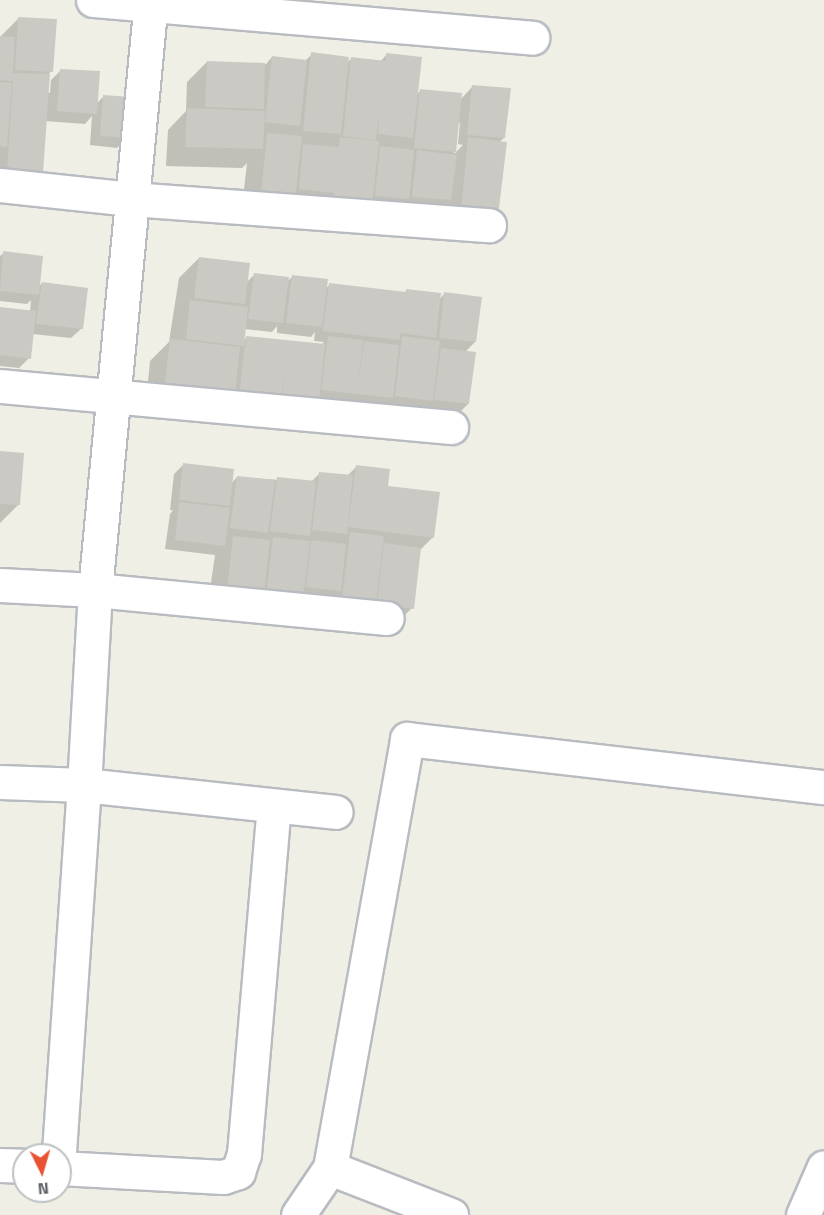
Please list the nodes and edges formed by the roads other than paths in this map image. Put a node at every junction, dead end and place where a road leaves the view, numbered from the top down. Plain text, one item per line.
1 (93, 0) edge
2 (151, 2) edge
3 (531, 38) dead end
4 (0, 185) edge
5 (131, 199) junction
6 (489, 225) dead end
7 (0, 386) edge
8 (113, 395) junction
9 (451, 427) dead end
10 (0, 585) edge
11 (95, 590) junction
12 (387, 618) dead end
13 (0, 782) edge
14 (84, 785) junction
15 (824, 787) edge
16 (274, 807) junction
17 (336, 812) dead end
18 (60, 1143) edge
19 (824, 1167) edge
20 (330, 1168) junction
21 (72, 1169) edge
22 (298, 1215) edge
23 (450, 1215) edge
24 (803, 1215) edge

1 - 2 street
2 - 3 street
2 - 5 street
4 - 5 street
5 - 6 street
5 - 8 street
7 - 8 street
8 - 9 street
8 - 11 street
10 - 11 street
11 - 12 street
11 - 14 street
13 - 14 street
14 - 16 street
14 - 18 street
15 - 20 street
16 - 17 street
16 - 21 street
19 - 24 street
20 - 22 street
20 - 23 street

